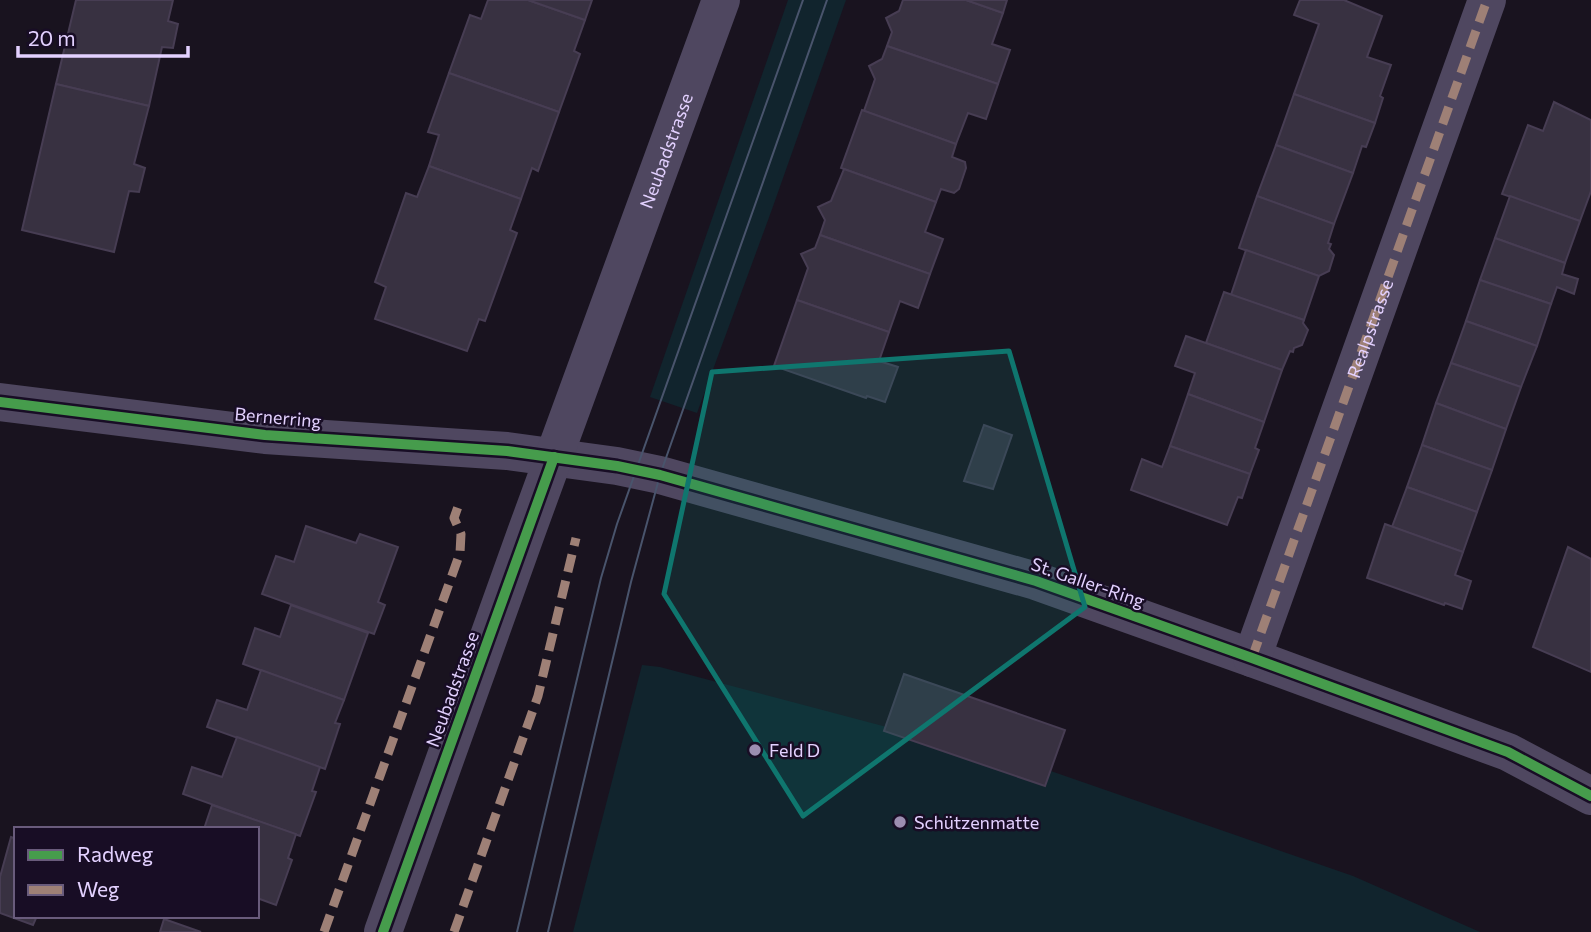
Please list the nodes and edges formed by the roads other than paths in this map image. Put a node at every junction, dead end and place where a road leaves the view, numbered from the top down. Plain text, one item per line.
1 (721, 0) edge
2 (1486, 0) edge
3 (0, 402) edge
4 (554, 457) junction
5 (1252, 658) junction
6 (1591, 796) edge
7 (383, 932) edge

1 - 4 street, Neubadstrasse
2 - 5 street, Realpstrasse
3 - 4 street, Bernerring
4 - 5 street, St. Galler-Ring
4 - 7 street, Neubadstrasse
5 - 6 street, St. Galler-Ring

